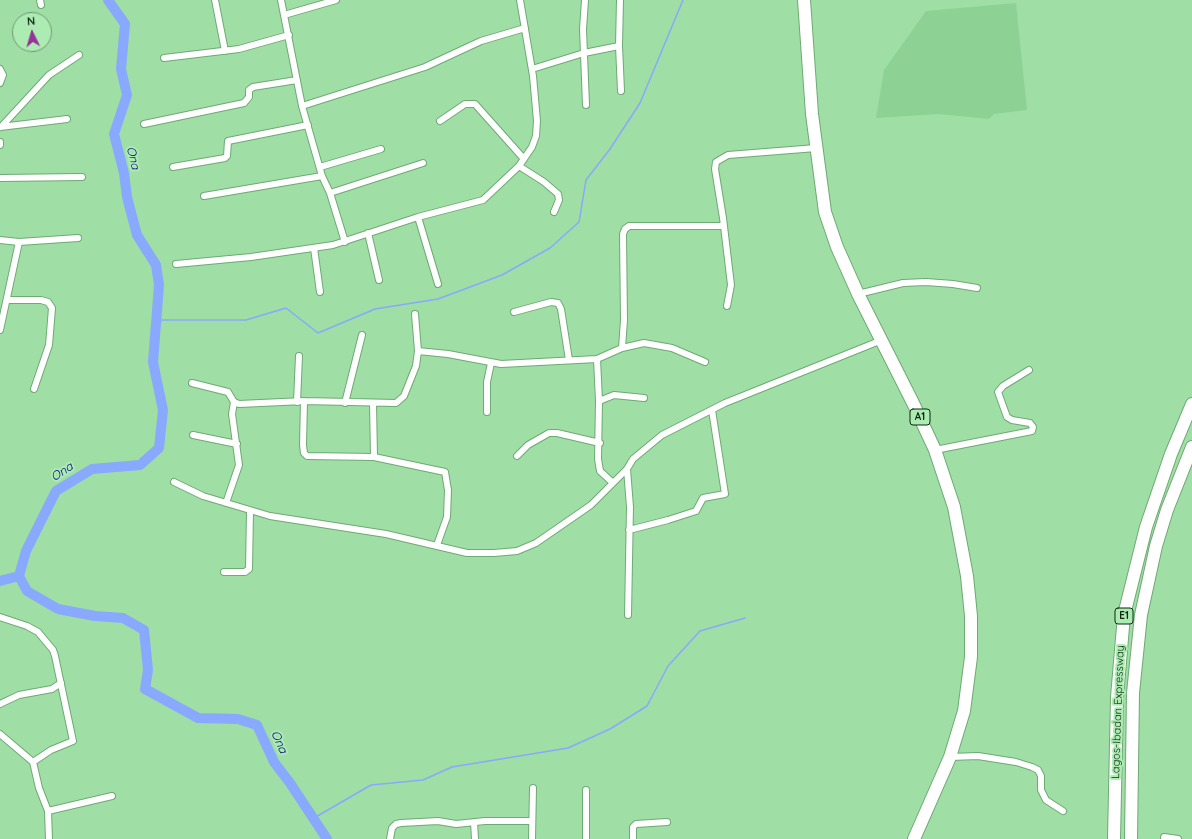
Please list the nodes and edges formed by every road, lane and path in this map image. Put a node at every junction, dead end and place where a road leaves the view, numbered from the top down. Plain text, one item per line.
1 (215, 0) edge
2 (280, 0) edge
3 (336, 0) edge
4 (520, 0) edge
5 (585, 0) edge
6 (620, 0) edge
7 (804, 0) edge
8 (284, 15) junction
9 (525, 28) junction
10 (289, 35) junction
11 (619, 46) junction
12 (225, 51) junction
13 (584, 53) junction
14 (79, 55) dead end
15 (164, 58) dead end
16 (0, 69) edge
17 (532, 69) junction
18 (297, 80) junction
19 (0, 83) edge
20 (621, 91) dead end
21 (586, 105) dead end
22 (302, 106) junction
23 (67, 119) dead end
24 (440, 121) dead end
25 (144, 124) dead end
26 (308, 126) junction
27 (0, 127) edge
28 (0, 142) edge
29 (0, 145) edge
30 (816, 148) junction
31 (382, 149) dead end
32 (524, 159) junction
33 (424, 163) dead end
34 (519, 166) junction
35 (173, 167) dead end
36 (320, 167) junction
37 (322, 176) junction
38 (82, 177) dead end
39 (0, 178) edge
40 (330, 193) junction
41 (204, 196) dead end
42 (554, 212) dead end
43 (418, 217) junction
44 (724, 226) junction
45 (368, 233) junction
46 (78, 238) dead end
47 (0, 240) edge
48 (19, 242) junction
49 (344, 242) junction
50 (314, 248) junction
51 (176, 264) dead end
52 (379, 280) dead end
53 (438, 284) dead end
54 (977, 288) dead end
55 (320, 292) dead end
56 (858, 294) junction
57 (7, 300) junction
58 (727, 306) dead end
59 (514, 312) dead end
60 (415, 314) dead end
61 (0, 330) edge
62 (362, 335) dead end
63 (882, 340) junction
64 (622, 348) junction
65 (418, 351) junction
66 (299, 356) dead end
67 (597, 358) junction
68 (569, 360) junction
69 (705, 362) dead end
70 (491, 363) junction
71 (1029, 370) dead end
72 (192, 382) dead end
73 (34, 388) dead end
74 (644, 398) dead end
75 (304, 401) junction
76 (599, 401) junction
77 (234, 402) junction
78 (297, 402) junction
79 (345, 403) junction
80 (373, 403) junction
81 (1192, 404) edge
82 (712, 410) junction
83 (487, 412) dead end
84 (193, 435) dead end
85 (600, 443) junction
86 (237, 444) junction
87 (1192, 447) edge
88 (935, 450) junction
89 (516, 456) dead end
90 (374, 457) junction
91 (627, 469) junction
92 (174, 482) dead end
93 (613, 483) junction
94 (226, 503) junction
95 (250, 511) junction
96 (629, 530) junction
97 (437, 545) junction
98 (224, 572) dead end
99 (628, 615) dead end
100 (0, 617) edge
101 (61, 683) junction
102 (0, 704) edge
103 (0, 734) edge
104 (950, 757) junction
105 (33, 762) junction
106 (533, 788) dead end
107 (586, 790) dead end
108 (112, 796) dead end
109 (1064, 810) dead end
110 (48, 811) junction
111 (531, 821) junction
112 (474, 822) junction
113 (668, 822) dead end
114 (1164, 837) dead end
115 (49, 839) edge
116 (390, 839) edge
117 (475, 839) edge
118 (532, 839) edge
119 (586, 839) edge
120 (633, 839) edge
121 (914, 839) edge
122 (1114, 839) edge
123 (1131, 839) edge
124 (1178, 839) edge

1 - 12 street
2 - 8 street
3 - 8 street
4 - 9 street
5 - 13 street
6 - 11 street
7 - 30 highway, A1
8 - 10 street
9 - 17 street
9 - 22 street
10 - 12 street
10 - 18 street
11 - 13 street
11 - 20 street
12 - 15 street
13 - 17 street
13 - 21 street
14 - 27 street
16 - 19 street
17 - 32 street
18 - 22 street
18 - 25 street
22 - 26 street
23 - 27 street
24 - 32 street
26 - 35 street
26 - 36 street
28 - 29 street
30 - 44 street
30 - 56 highway, A1
31 - 36 street
32 - 34 street
33 - 40 street
34 - 42 street
34 - 43 street
36 - 37 street
37 - 40 street
37 - 41 street
38 - 39 street
40 - 49 street
43 - 45 street
43 - 53 street
44 - 58 street
44 - 64 street
45 - 49 street
45 - 52 street
46 - 48 street
47 - 48 street
48 - 57 street
49 - 50 street
50 - 51 street
50 - 55 street
54 - 56 street
56 - 63 highway, A1
57 - 61 street
57 - 73 street
59 - 68 street
60 - 65 street
62 - 79 street
63 - 82 street
63 - 88 highway, A1
64 - 67 street
64 - 69 street
65 - 70 street
65 - 80 street
66 - 78 street
67 - 68 street
67 - 76 street
68 - 70 street
70 - 83 street
71 - 88 street
72 - 77 street
74 - 76 street
75 - 78 street
75 - 79 street
75 - 90 street
76 - 85 street
77 - 78 street
77 - 86 street
79 - 80 street
80 - 90 street
81 - 122 highway, Lagos-Ibadan Expressway / E1
82 - 91 street
82 - 96 street
84 - 86 street
85 - 89 street
85 - 93 street
86 - 94 street
87 - 123 highway, Lagos-Ibadan Expressway / E1
88 - 104 highway, A1
90 - 97 street
91 - 93 street
91 - 96 street
92 - 94 street
93 - 97 street
94 - 95 street
95 - 97 street
95 - 98 street
96 - 99 street
100 - 101 street
101 - 102 street
101 - 105 street
103 - 105 street
104 - 109 street
104 - 121 highway, A1
105 - 110 street
106 - 111 street
107 - 119 street
108 - 110 street
110 - 115 street
111 - 112 street
111 - 118 street
112 - 116 street
112 - 117 street
113 - 120 street
114 - 124 street

